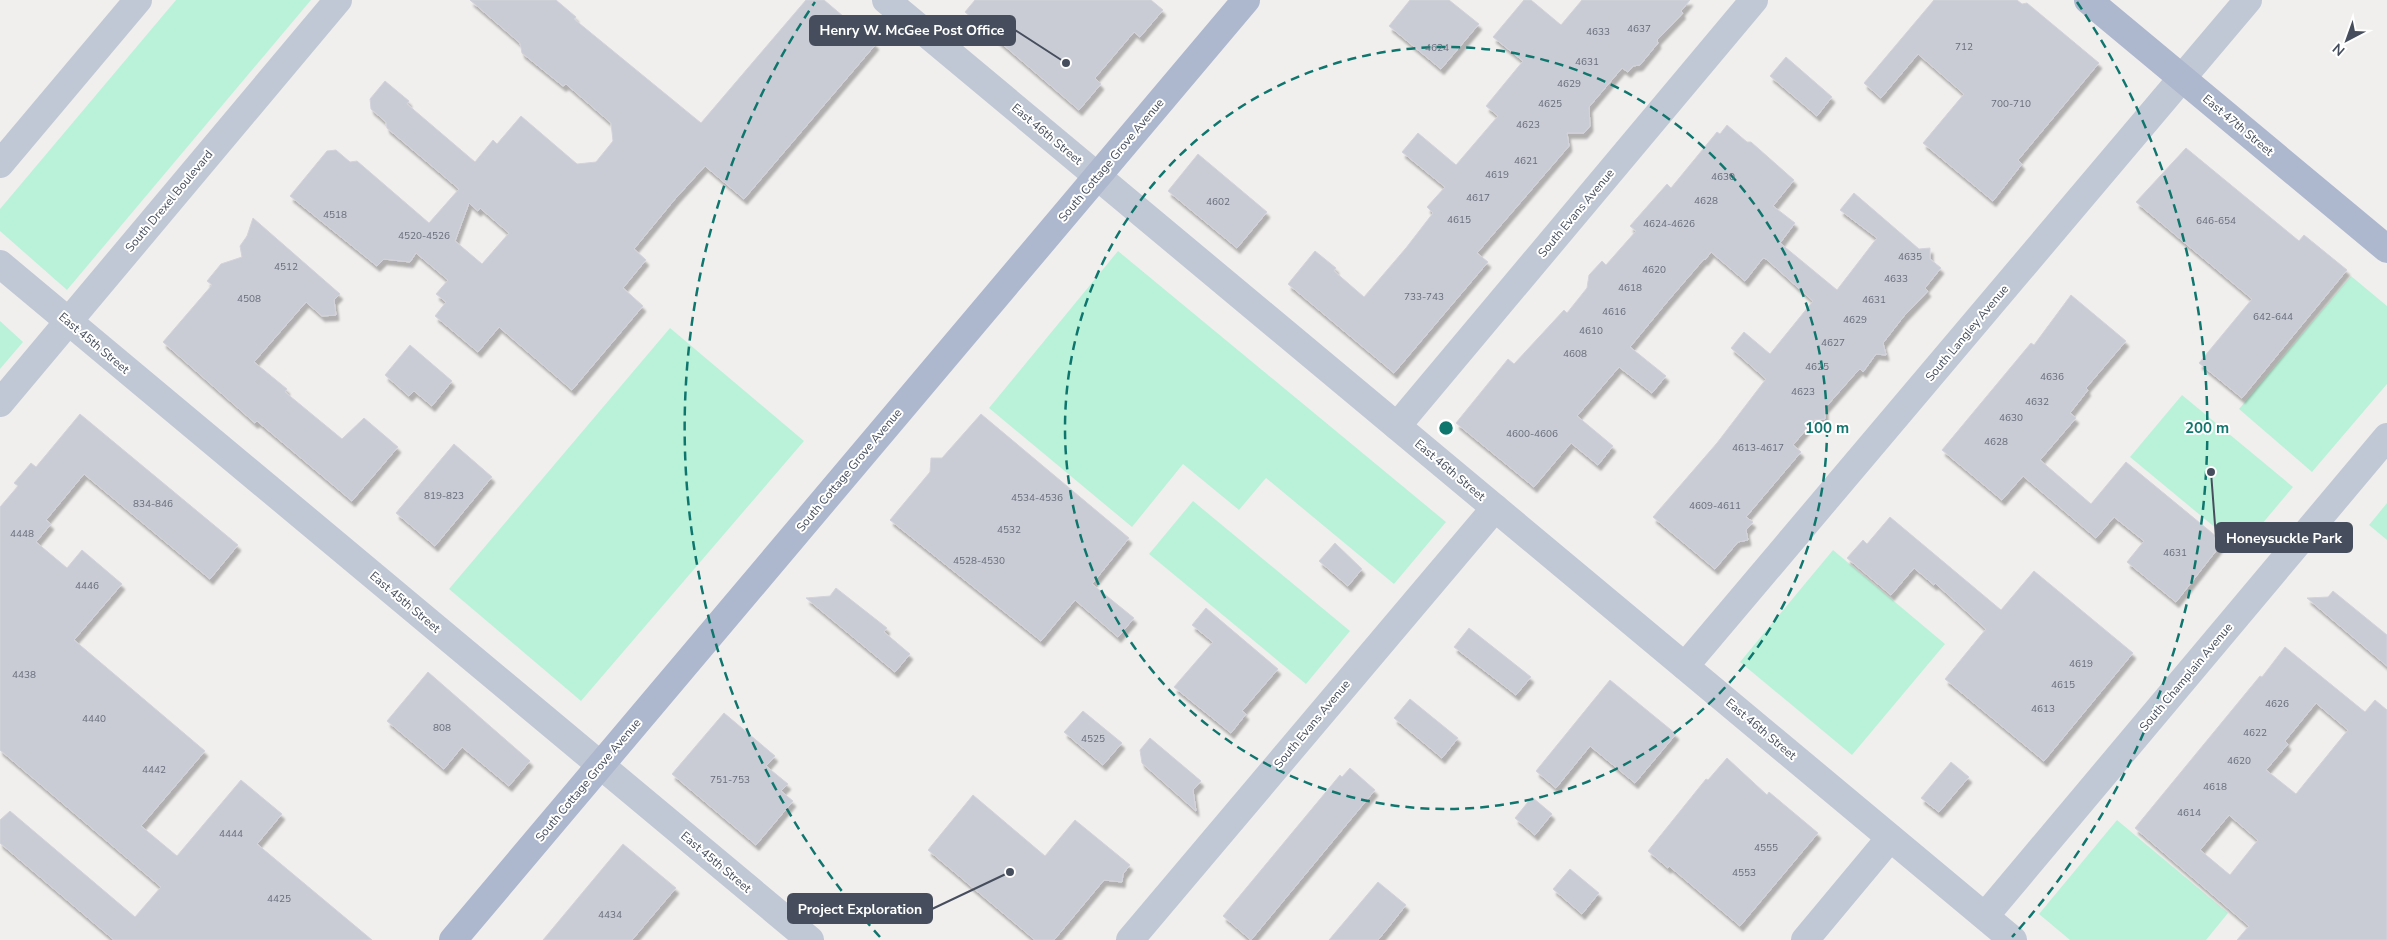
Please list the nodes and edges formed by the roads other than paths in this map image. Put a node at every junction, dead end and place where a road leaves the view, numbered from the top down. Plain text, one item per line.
1 (138, 0) edge
2 (338, 0) edge
3 (886, 0) edge
4 (1246, 0) edge
5 (1754, 0) edge
6 (2088, 0) edge
7 (2248, 0) edge
8 (2182, 78) junction
9 (0, 164) edge
10 (1097, 176) junction
11 (2387, 249) edge
12 (0, 264) edge
13 (68, 321) junction
14 (0, 403) edge
15 (1397, 426) junction
16 (2387, 437) edge
17 (1495, 508) junction
18 (1685, 666) junction
19 (600, 765) junction
20 (1890, 838) junction
21 (1985, 916) junction
22 (453, 940) edge
23 (810, 940) edge
24 (1130, 940) edge
25 (1806, 940) edge
26 (2013, 940) edge

1 - 9 street
2 - 13 street, South Drexel Boulevard
3 - 10 street, East 46th Street
4 - 10 main road, South Cottage Grove Avenue
5 - 15 street, South Evans Avenue
6 - 8 main road, East 47th Street
7 - 8 street, South Langley Avenue
8 - 11 main road, East 47th Street
8 - 18 street, South Langley Avenue
10 - 15 street, East 46th Street
10 - 19 main road, South Cottage Grove Avenue
12 - 13 street, East 45th Street
13 - 14 street, South Drexel Boulevard
13 - 19 street, East 45th Street
15 - 17 street, East 46th Street
16 - 21 street, South Champlain Avenue
17 - 18 street, East 46th Street
17 - 24 street, South Evans Avenue
18 - 20 street, East 46th Street
19 - 22 main road, South Cottage Grove Avenue
19 - 23 street, East 45th Street
20 - 21 street, East 46th Street
20 - 25 street
21 - 26 street, East 46th Street

